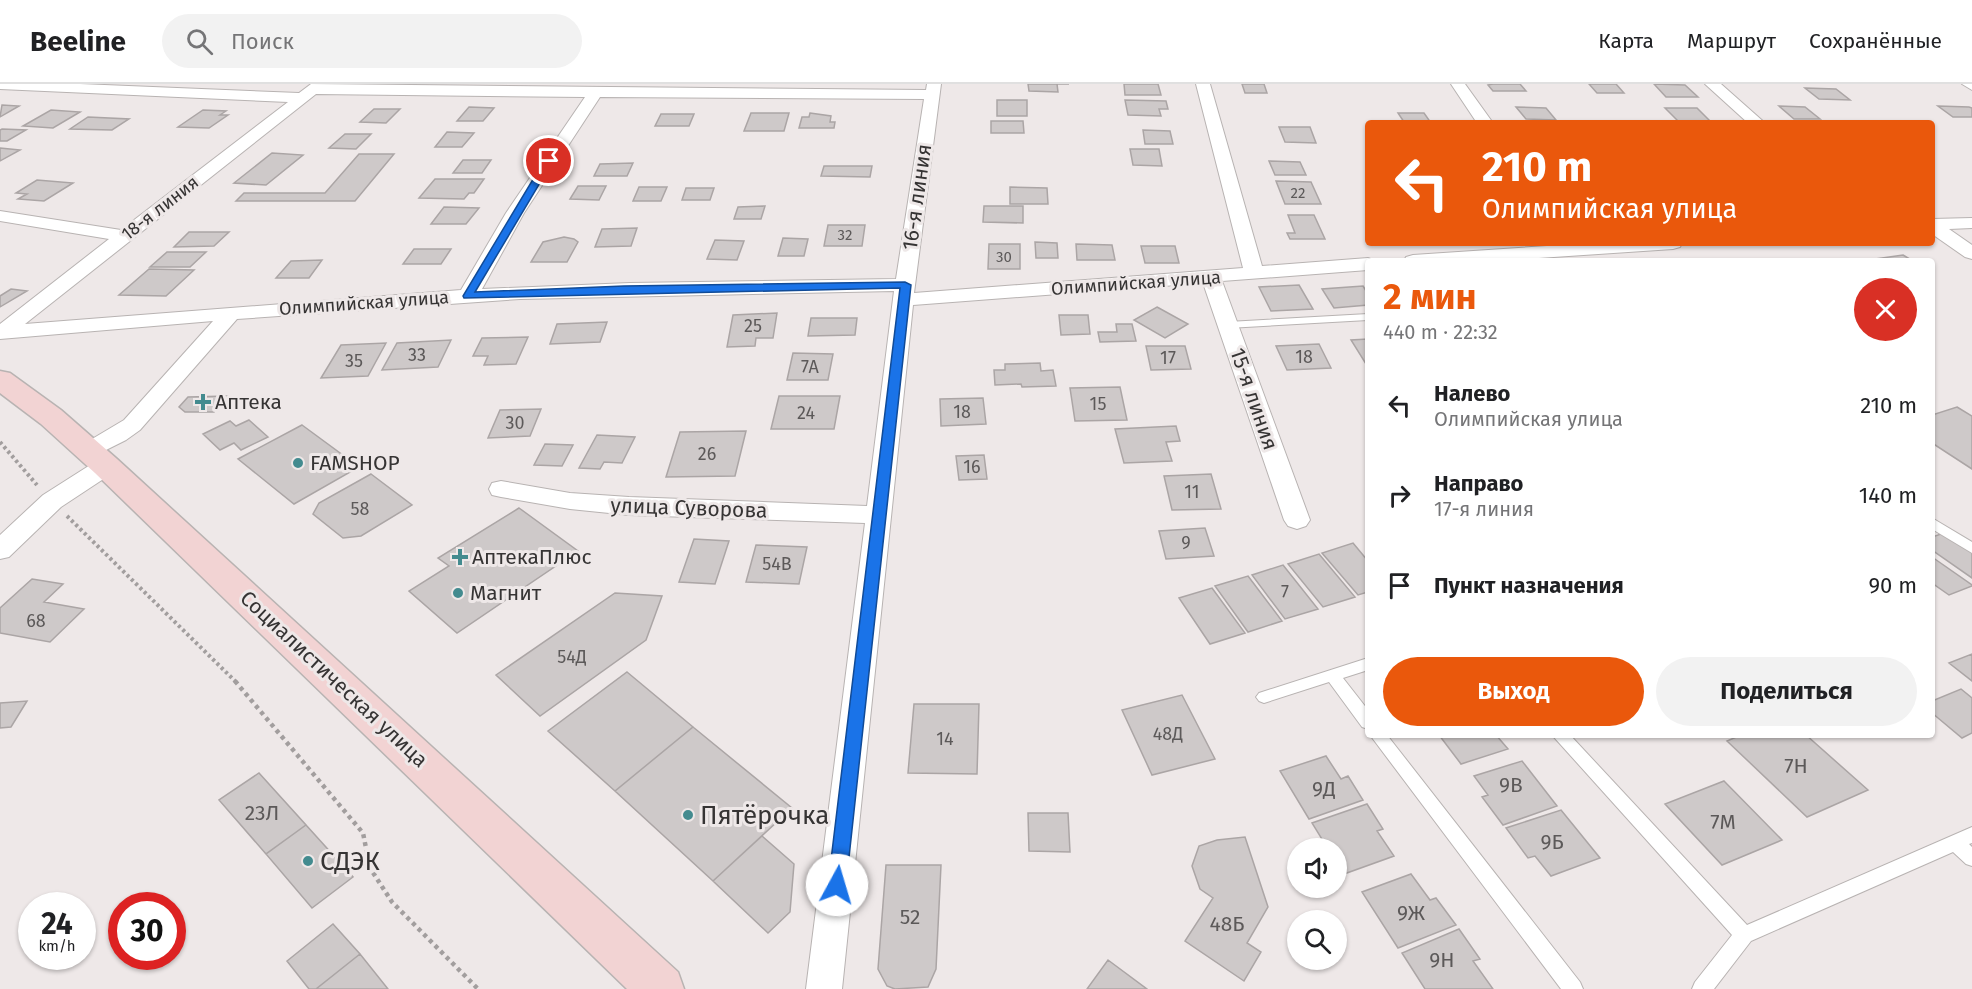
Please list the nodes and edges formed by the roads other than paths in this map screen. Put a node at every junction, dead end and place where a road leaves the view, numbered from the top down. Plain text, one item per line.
1 (1203, 84) edge
2 (1458, 84) edge
3 (1712, 84) edge
4 (20, 85) edge
5 (0, 86) edge
6 (933, 89) edge
7 (312, 91) edge
8 (595, 93) junction
9 (1483, 120) edge
10 (1754, 120) edge
11 (0, 216) edge
12 (1972, 223) edge
13 (1935, 225) edge
14 (1935, 227) edge
15 (123, 236) junction
16 (1568, 246) edge
17 (1972, 252) edge
18 (1444, 258) edge
19 (1365, 264) edge
20 (1254, 273) junction
21 (1211, 278) junction
22 (905, 292) junction
23 (468, 296) junction
24 (230, 314) junction
25 (1365, 317) edge
26 (1227, 325) junction
27 (1, 333) edge
28 (0, 379) edge
29 (98, 458) junction
30 (501, 489) dead end
31 (878, 515) junction
32 (1297, 520) dead end
33 (1935, 525) edge
34 (1972, 548) edge
35 (0, 550) edge
36 (1365, 665) edge
37 (1333, 676) junction
38 (1264, 697) dead end
39 (1365, 718) edge
40 (1380, 738) edge
41 (1563, 738) edge
42 (1972, 835) edge
43 (1955, 843) junction
44 (1972, 858) edge
45 (1744, 935) junction
46 (661, 989) edge
47 (824, 989) edge
48 (1572, 989) edge
49 (1702, 989) edge

1 - 20 street
2 - 9 street
3 - 10 street
4 - 5 street
4 - 7 street
6 - 8 street
6 - 22 street, 16-я линия
7 - 8 street
7 - 15 street, 18-я линия
8 - 23 street
11 - 15 street
12 - 13 street
14 - 17 street
15 - 27 street, 18-я линия
16 - 18 street
19 - 20 street, Олимпийская улица
20 - 21 street, Олимпийская улица
21 - 22 street, Олимпийская улица
21 - 26 street, 15-я линия
22 - 23 street, Олимпийская улица
22 - 31 street, 16-я линия
23 - 24 street, Олимпийская улица
24 - 27 street, Олимпийская улица
24 - 29 street
25 - 26 lane
26 - 32 street, 15-я линия
28 - 29 street, Социалистическая улица
29 - 35 street
29 - 46 street, Социалистическая улица
30 - 31 street, улица Суворова
31 - 47 street, 16-я линия
33 - 34 lane
36 - 37 lane
37 - 38 lane
37 - 39 lane
40 - 48 lane
41 - 45 lane
42 - 43 lane
43 - 44 lane
43 - 45 lane
45 - 49 lane

